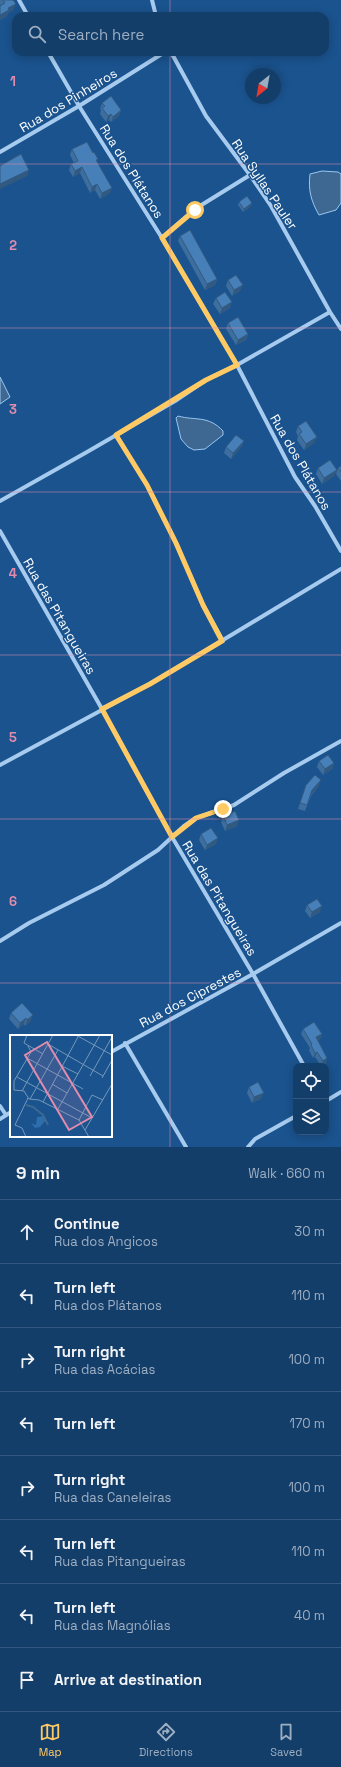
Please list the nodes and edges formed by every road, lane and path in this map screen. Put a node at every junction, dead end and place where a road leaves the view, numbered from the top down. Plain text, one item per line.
1 (19, 0) edge
2 (152, 0) edge
3 (26, 12) edge
4 (155, 12) edge
5 (50, 56) edge
6 (159, 56) edge
7 (173, 56) edge
8 (79, 106) junction
9 (0, 152) edge
10 (250, 175) junction
11 (162, 238) junction
12 (330, 312) junction
13 (341, 329) edge
14 (237, 365) junction
15 (116, 435) junction
16 (0, 500) edge
17 (0, 531) edge
18 (341, 551) edge
19 (341, 569) edge
20 (222, 641) junction
21 (102, 709) junction
22 (341, 741) edge
23 (0, 765) edge
24 (172, 837) junction
25 (341, 923) edge
26 (0, 941) edge
27 (253, 974) junction
28 (125, 1043) junction
29 (112, 1051) edge
30 (302, 1063) edge
31 (341, 1092) edge
32 (329, 1099) edge
33 (0, 1106) edge
34 (10, 1113) edge
35 (6, 1115) junction
36 (293, 1118) edge
37 (0, 1119) edge
38 (186, 1147) edge
39 (248, 1147) edge

1 - 3 street
2 - 4 street
5 - 8 street, Rua dos Plátanos
6 - 8 street, Rua dos Pinheiros
7 - 10 street, Rua Syllas Pauler
8 - 9 street, Rua dos Pinheiros
8 - 11 street, Rua dos Plátanos
10 - 11 street
10 - 12 street, Rua Syllas Pauler
11 - 14 street, Rua dos Plátanos
12 - 13 street, Rua Syllas Pauler
12 - 14 street
14 - 15 street
14 - 18 street, Rua dos Plátanos
15 - 16 street
15 - 20 street
17 - 21 street, Rua das Pitangueiras
19 - 20 street
20 - 21 street
21 - 23 street
21 - 24 street, Rua das Pitangueiras
22 - 24 street
24 - 26 street
24 - 27 street, Rua das Pitangueiras
25 - 27 street, Rua dos Ciprestes
27 - 28 street, Rua dos Ciprestes
27 - 30 street, Rua das Pitangueiras
28 - 29 street, Rua dos Ciprestes
28 - 38 street
31 - 32 street
33 - 35 street
34 - 35 street
35 - 37 street
36 - 39 street

